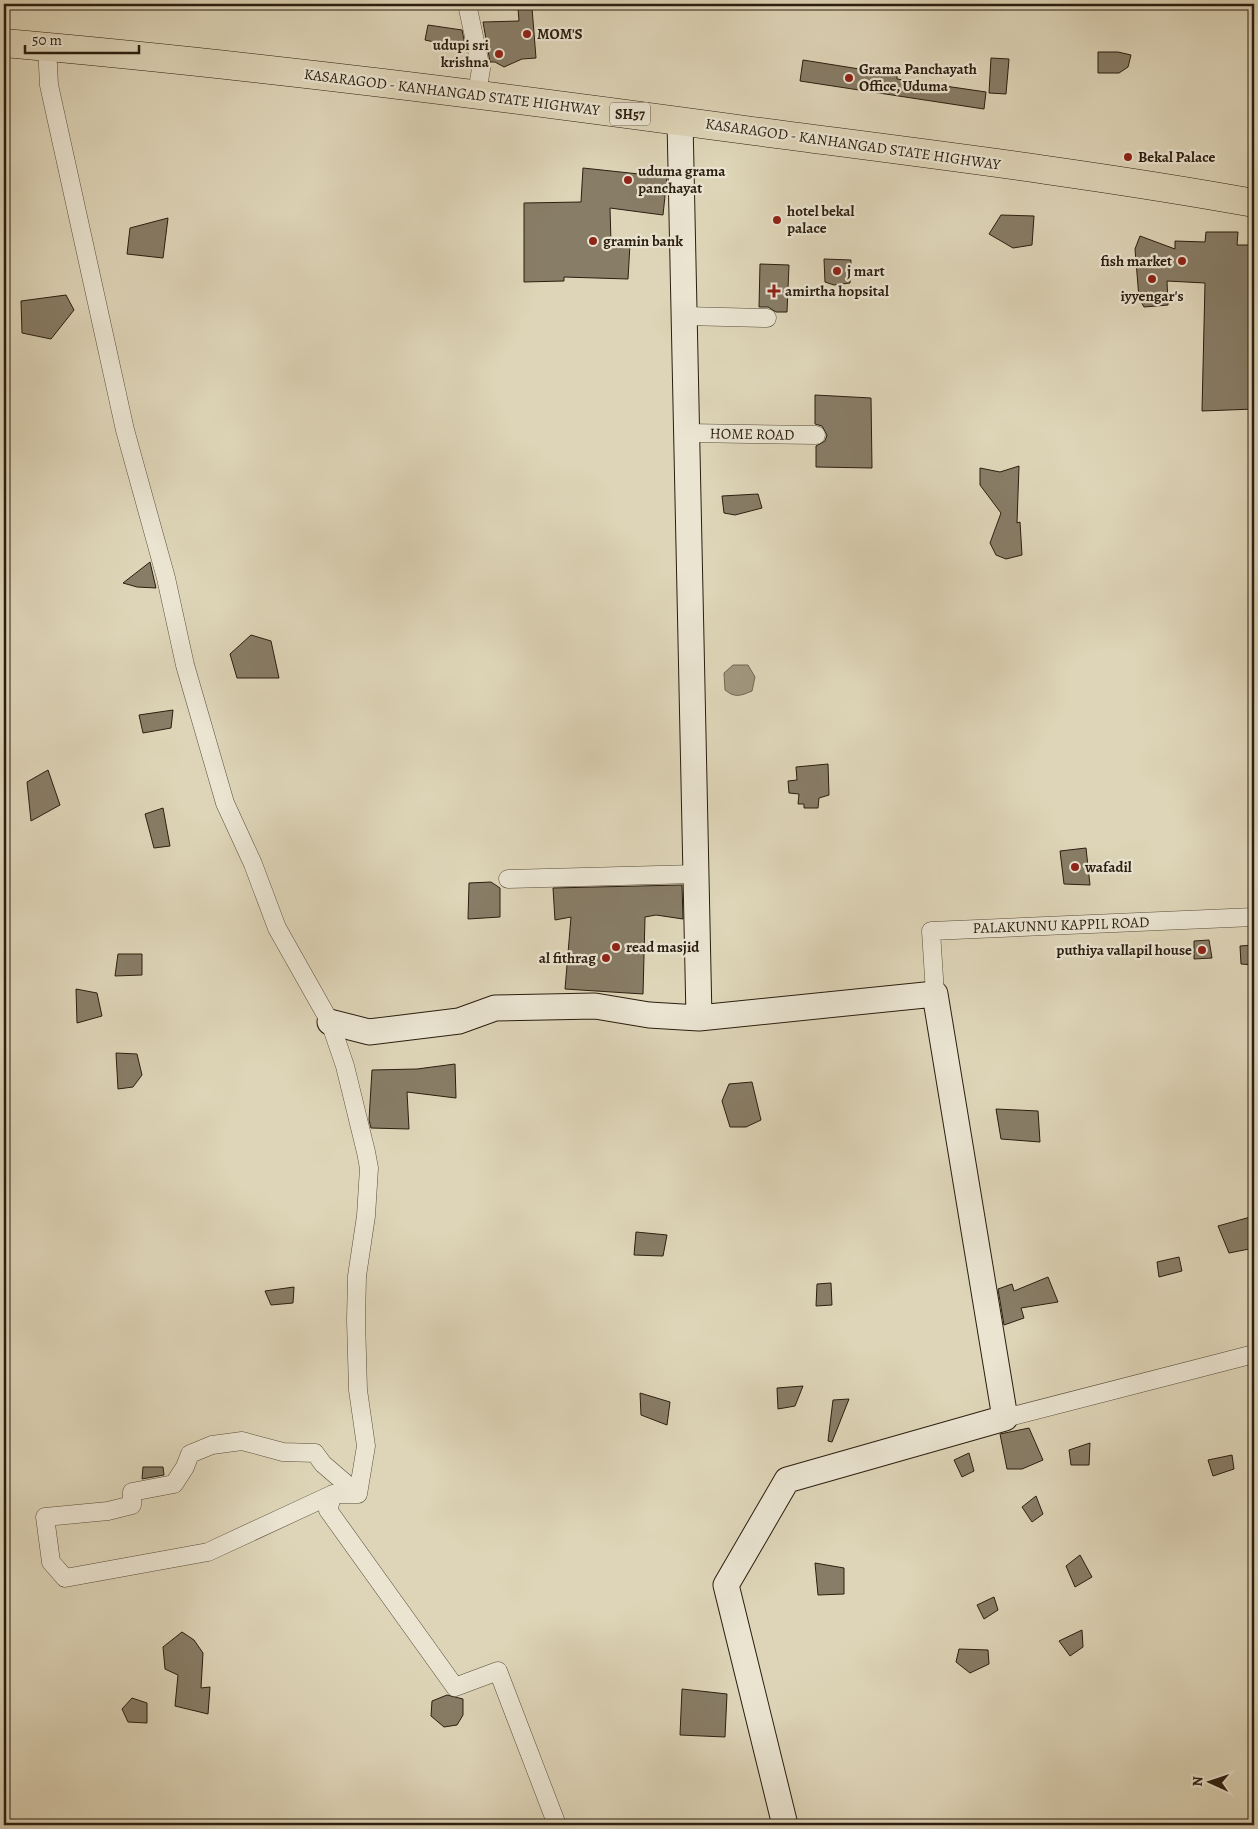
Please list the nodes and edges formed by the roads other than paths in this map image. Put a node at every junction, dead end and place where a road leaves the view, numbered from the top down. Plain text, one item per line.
1 (468, 4) edge
2 (4, 43) edge
3 (48, 46) junction
4 (477, 94) junction
5 (680, 121) junction
6 (1254, 203) edge
7 (685, 316) junction
8 (767, 318) dead end
9 (688, 433) junction
10 (816, 435) dead end
11 (696, 874) junction
12 (508, 879) dead end
13 (1254, 917) edge
14 (934, 994) junction
15 (699, 1018) junction
16 (330, 1022) junction
17 (1254, 1354) edge
18 (1005, 1418) junction
19 (333, 1494) junction
20 (358, 1494) junction
21 (557, 1825) edge
22 (785, 1825) edge

1 - 4 street
2 - 3 main road, KASARAGOD - KANHANGAD STATE HIGHWAY / SH57
3 - 4 main road, KASARAGOD - KANHANGAD STATE HIGHWAY / SH57
3 - 16 street
4 - 5 main road, KASARAGOD - KANHANGAD STATE HIGHWAY / SH57
5 - 6 main road, KASARAGOD - KANHANGAD STATE HIGHWAY / SH57
5 - 7 street
7 - 8 street
7 - 9 street
9 - 10 street, HOME ROAD
9 - 11 street
11 - 12 street
11 - 15 street
13 - 14 street, PALAKUNNU KAPPIL ROAD
14 - 15 street
14 - 18 street
15 - 16 street
16 - 20 street
17 - 18 street
18 - 22 street
19 - 20 street
19 - 20 street
19 - 21 street

